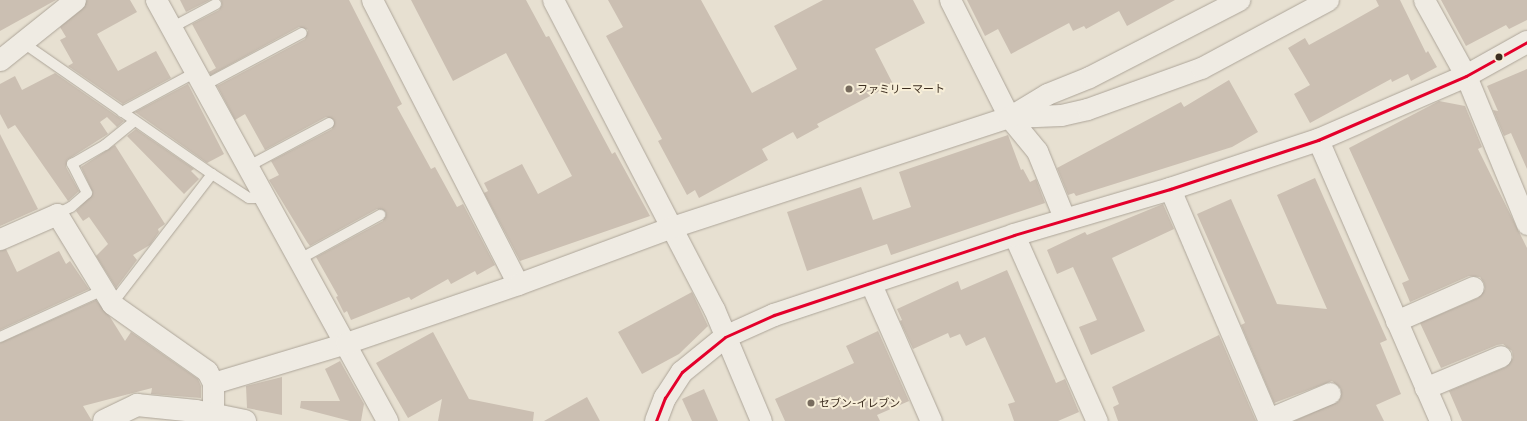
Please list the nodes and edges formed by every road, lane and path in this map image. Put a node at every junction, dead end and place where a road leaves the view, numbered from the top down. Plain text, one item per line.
1 (75, 0) edge
2 (156, 0) edge
3 (372, 0) edge
4 (554, 0) edge
5 (950, 0) edge
6 (1239, 0) edge
7 (1328, 0) edge
8 (1424, 0) edge
9 (216, 4) dead end
10 (171, 28) junction
11 (302, 33) dead end
12 (22, 42) junction
13 (1527, 42) edge
14 (0, 59) edge
15 (1466, 76) junction
16 (200, 79) junction
17 (122, 112) junction
18 (1009, 117) junction
19 (135, 121) junction
20 (329, 123) dead end
21 (1318, 140) junction
22 (248, 167) junction
23 (212, 174) junction
24 (1170, 189) junction
25 (264, 198) junction
26 (57, 214) junction
27 (380, 215) dead end
28 (1065, 220) junction
29 (1527, 224) edge
30 (672, 227) junction
31 (1014, 235) junction
32 (0, 239) edge
33 (298, 260) junction
34 (870, 282) junction
35 (518, 284) junction
36 (1473, 287) dead end
37 (108, 297) junction
38 (1396, 321) junction
39 (0, 337) edge
40 (725, 337) junction
41 (346, 343) junction
42 (1501, 356) dead end
43 (212, 383) junction
44 (1425, 388) junction
45 (1330, 393) dead end
46 (213, 414) junction
47 (1269, 420) edge
48 (104, 421) edge
49 (244, 421) edge
50 (387, 421) edge
51 (656, 421) edge
52 (761, 421) edge
53 (931, 421) edge
54 (1097, 421) edge
55 (1440, 421) edge

1 - 12 street
2 - 10 street
3 - 35 street
4 - 30 street
5 - 18 street
6 - 18 street
7 - 18 street
8 - 15 street
9 - 10 lane
10 - 16 street
11 - 16 lane
12 - 14 street
12 - 17 lane
13 - 15 main road
15 - 21 main road
15 - 29 street
16 - 17 lane
16 - 22 street
17 - 19 lane
18 - 28 street
18 - 30 street
19 - 23 lane
19 - 26 lane
20 - 22 lane
21 - 24 main road
21 - 38 street
22 - 25 street
23 - 25 lane
23 - 37 lane
24 - 28 main road
24 - 47 street
25 - 33 street
26 - 32 street
26 - 37 street
27 - 33 lane
28 - 31 main road
30 - 35 street
30 - 40 street
31 - 34 main road
31 - 54 street
33 - 41 street
34 - 40 main road
34 - 53 street
35 - 41 street
36 - 38 street
37 - 39 lane
37 - 43 street
38 - 44 street
40 - 51 main road
40 - 52 street
41 - 43 street
41 - 50 street
42 - 44 street
43 - 46 street
44 - 55 street
45 - 47 street
46 - 48 main road
46 - 49 main road

